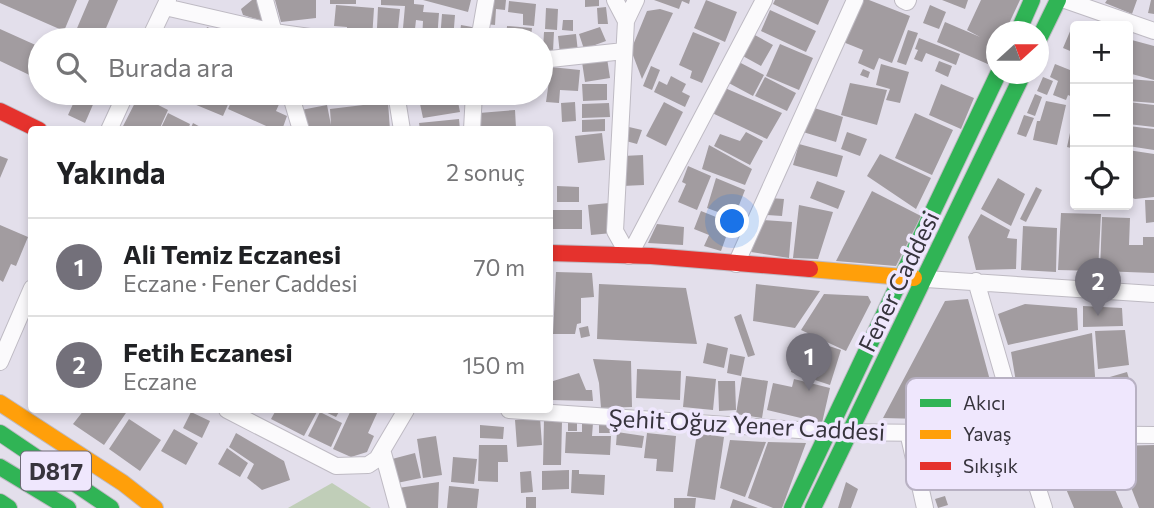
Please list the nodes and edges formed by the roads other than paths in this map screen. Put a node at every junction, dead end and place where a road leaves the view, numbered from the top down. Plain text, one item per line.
1 (265, 0) edge
2 (486, 0) edge
3 (615, 0) edge
4 (636, 0) edge
5 (764, 0) edge
6 (855, 0) edge
7 (1032, 0) edge
8 (1058, 0) edge
9 (1065, 0) edge
10 (166, 4) edge
11 (626, 21) junction
12 (1023, 21) edge
13 (1048, 21) edge
14 (155, 28) edge
15 (248, 28) edge
16 (273, 28) edge
17 (482, 28) edge
18 (1154, 31) edge
19 (624, 51) junction
20 (553, 60) edge
21 (993, 84) edge
22 (1018, 84) edge
23 (120, 105) edge
24 (294, 105) edge
25 (398, 105) edge
26 (473, 105) edge
27 (0, 111) edge
28 (31, 126) edge
29 (111, 126) edge
30 (300, 126) edge
31 (401, 126) edge
32 (472, 126) edge
33 (553, 253) edge
34 (629, 256) junction
35 (736, 264) junction
36 (902, 278) junction
37 (926, 279) junction
38 (976, 281) junction
39 (1154, 294) edge
40 (28, 300) edge
41 (0, 362) edge
42 (1004, 378) edge
43 (0, 403) edge
44 (553, 412) edge
45 (233, 413) edge
46 (404, 413) edge
47 (850, 431) junction
48 (828, 432) junction
49 (906, 432) edge
50 (0, 433) edge
51 (1136, 435) edge
52 (1154, 435) edge
53 (383, 453) junction
54 (0, 467) edge
55 (921, 490) edge
56 (1038, 490) edge
57 (0, 502) edge
58 (9, 508) edge
59 (68, 508) edge
60 (111, 508) edge
61 (155, 508) edge
62 (397, 508) edge
63 (792, 508) edge
64 (813, 508) edge
65 (925, 508) edge
66 (1044, 508) edge

1 - 16 street
2 - 17 street
3 - 11 street
4 - 11 street
5 - 34 street
6 - 35 street
7 - 12 main road
8 - 13 main road
9 - 18 street
10 - 14 street
10 - 15 street
11 - 19 street
19 - 20 street
19 - 34 street
21 - 36 main road, Fener Caddesi
22 - 37 main road, Fener Caddesi
23 - 29 street
24 - 30 street
25 - 31 street
26 - 32 street
27 - 28 main road
33 - 34 main road
34 - 35 main road
35 - 36 main road
36 - 37 main road
36 - 48 main road, Fener Caddesi
37 - 38 street
37 - 47 main road, Fener Caddesi
38 - 39 street
38 - 42 street
40 - 41 street
43 - 61 main road
44 - 48 street, Şehit Oğuz Yener Caddesi
45 - 53 street
46 - 53 street
47 - 48 street, Şehit Oğuz Yener Caddesi
47 - 49 street, Şehit Oğuz Yener Caddesi
47 - 64 main road, Fener Caddesi
48 - 63 main road, Fener Caddesi
50 - 60 main road, D817
51 - 52 street, Şehit Oğuz Yener Caddesi
53 - 62 street
54 - 59 main road, D817
55 - 65 street
56 - 66 street
57 - 58 main road

